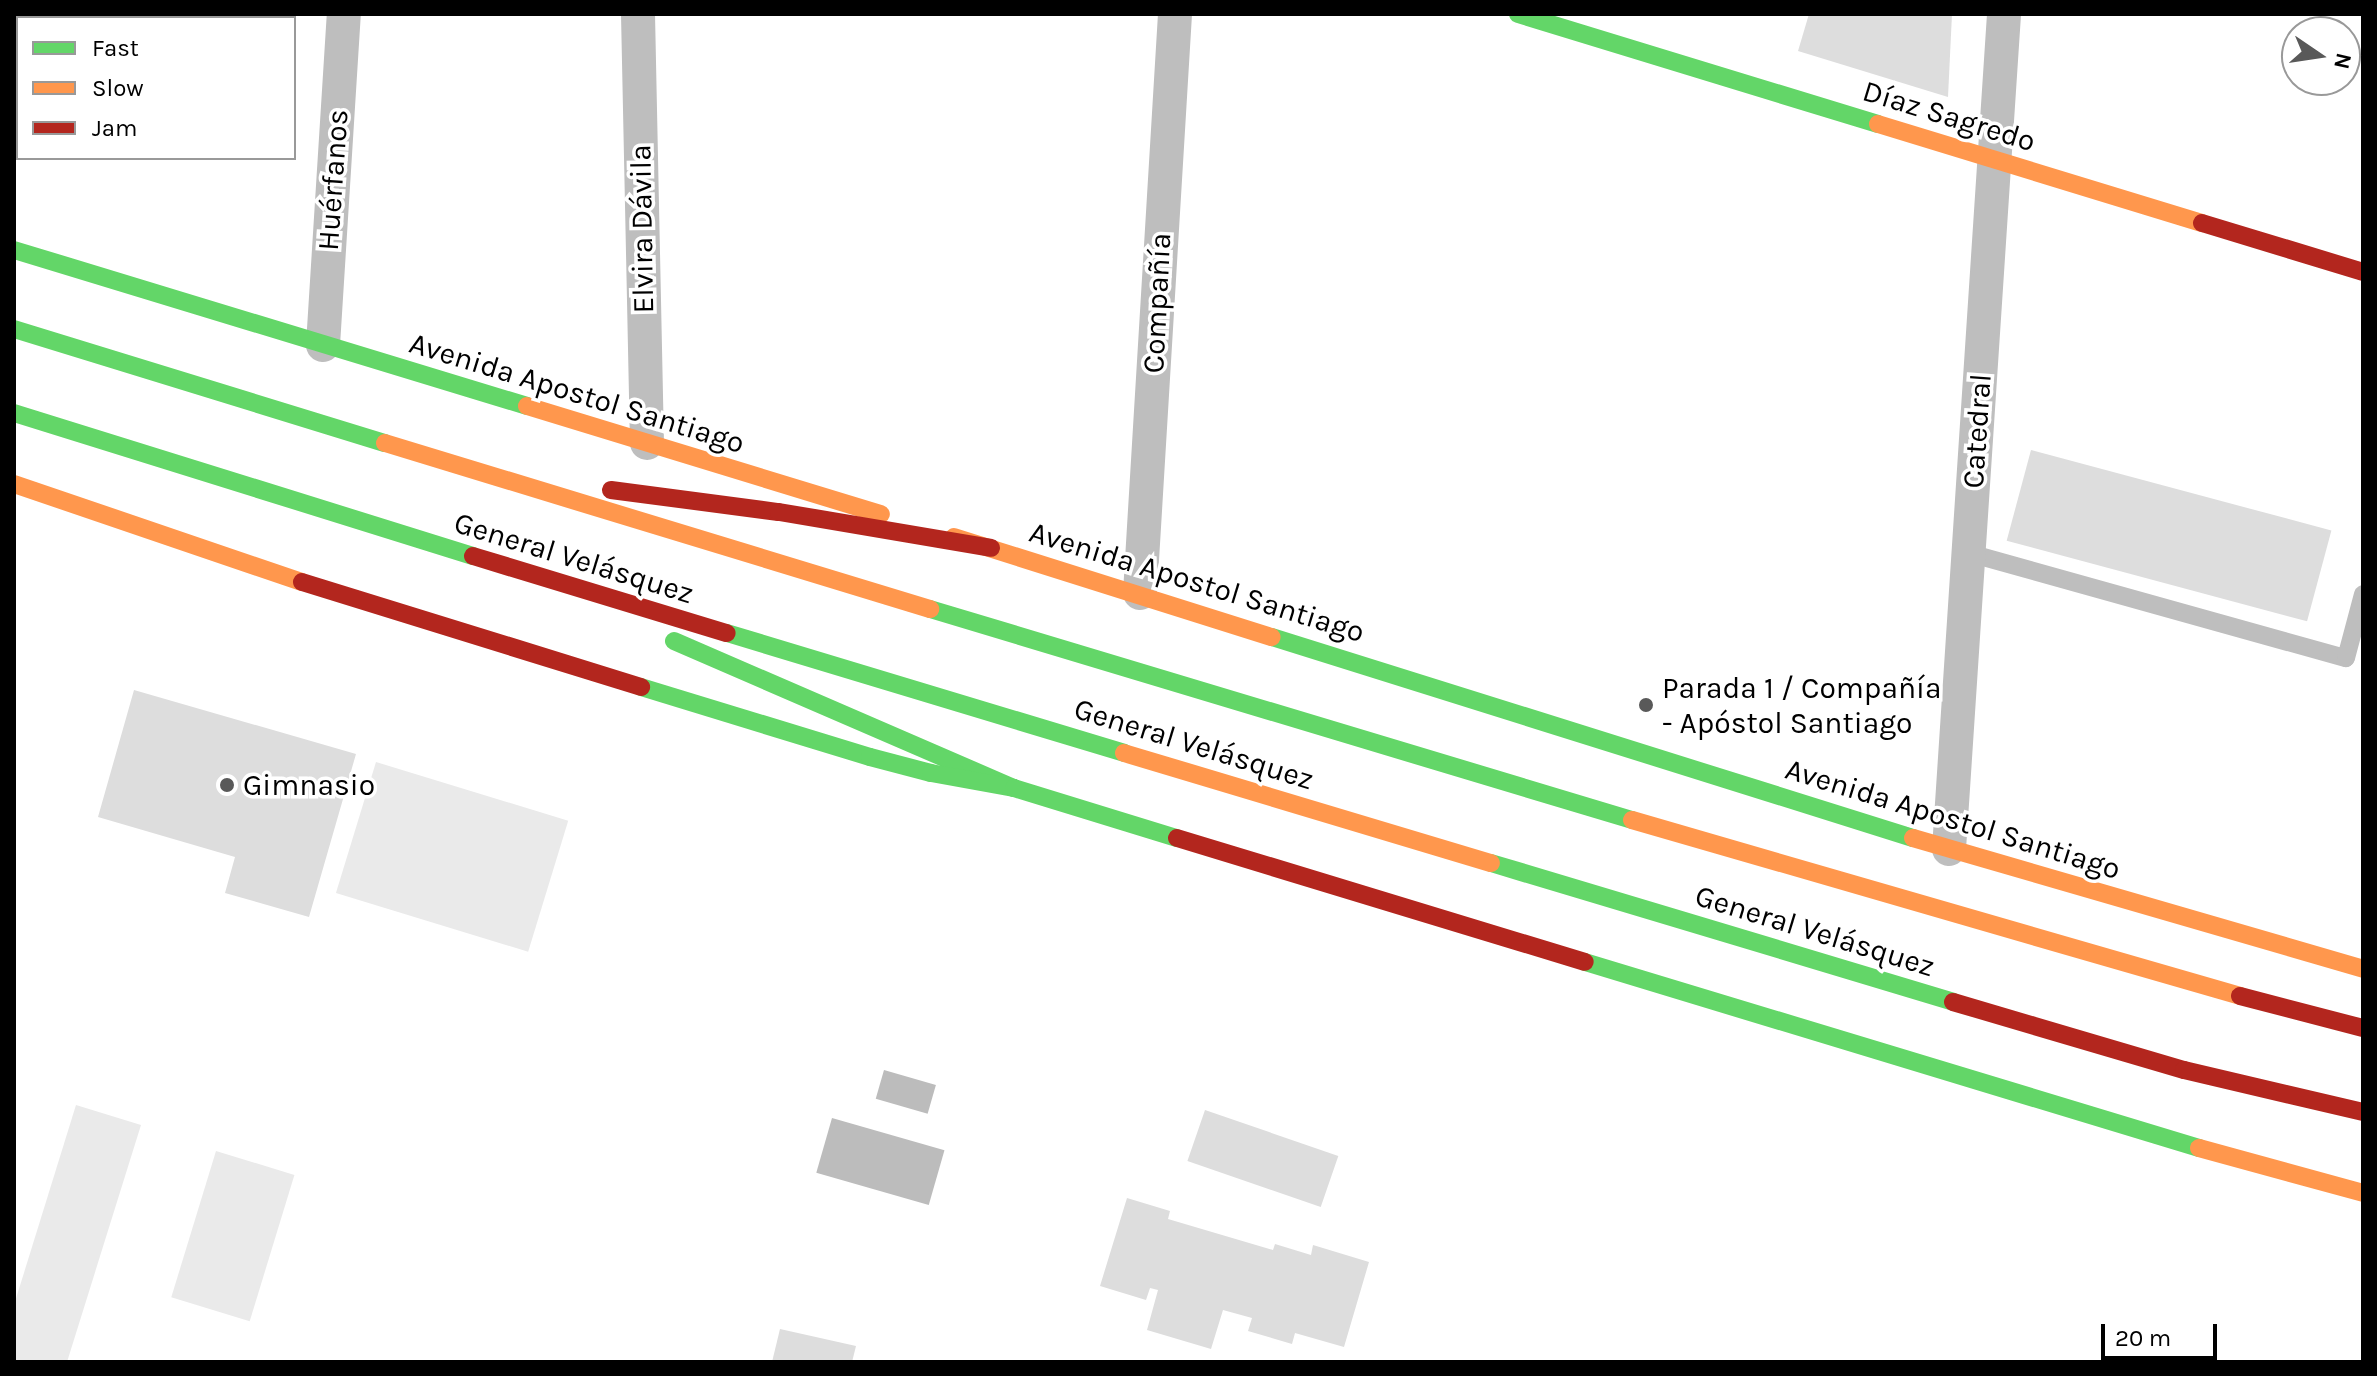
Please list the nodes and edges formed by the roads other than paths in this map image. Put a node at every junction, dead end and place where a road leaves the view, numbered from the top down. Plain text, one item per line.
1 (344, 14) edge
2 (638, 14) edge
3 (1175, 14) edge
4 (1518, 14) edge
5 (2004, 14) edge
6 (16, 27) edge
7 (14, 54) edge
8 (1995, 159) junction
9 (14, 250) edge
10 (2363, 272) edge
11 (14, 329) edge
12 (323, 345) junction
13 (14, 413) edge
14 (647, 443) junction
15 (489, 474) junction
16 (14, 484) edge
17 (991, 548) junction
18 (1969, 553) junction
19 (549, 580) junction
20 (1140, 593) junction
21 (2363, 594) edge
22 (1014, 788) junction
23 (1949, 849) junction
24 (2363, 969) edge
25 (2363, 1028) edge
26 (2363, 1112) edge
27 (2363, 1193) edge

1 - 12 street, Huérfanos
2 - 14 street, Elvira Dávila
3 - 20 street, Compañía
4 - 8 main road, Díaz Sagredo
5 - 8 street, Catedral
6 - 7 street
8 - 10 main road, Díaz Sagredo
8 - 18 street, Catedral
9 - 12 main road, Avenida Apostol Santiago
11 - 15 main road, General Velásquez
12 - 14 main road, Avenida Apostol Santiago
13 - 19 main road, General Velásquez
14 - 17 main road, Avenida Apostol Santiago
15 - 17 main road
15 - 25 main road, General Velásquez
16 - 22 main road
17 - 20 main road, Avenida Apostol Santiago
18 - 21 lane
18 - 23 street, Catedral
19 - 22 main road
19 - 26 main road, General Velásquez
20 - 23 main road, Avenida Apostol Santiago
22 - 27 main road
23 - 24 main road, Avenida Apostol Santiago

